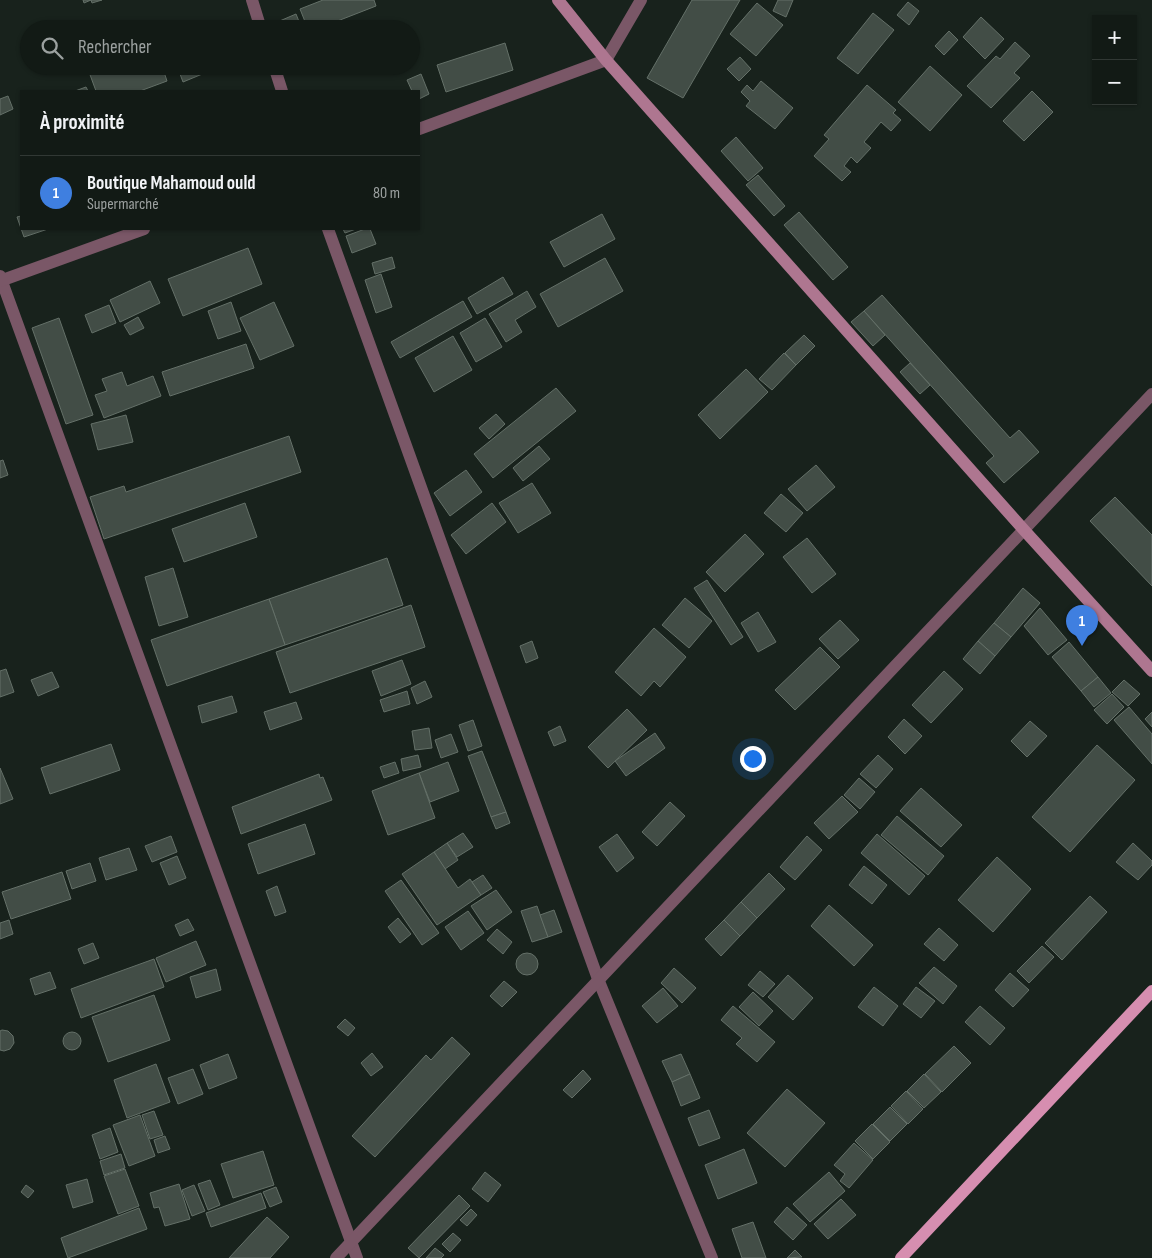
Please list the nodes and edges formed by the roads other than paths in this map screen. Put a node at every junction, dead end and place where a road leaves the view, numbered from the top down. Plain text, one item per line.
1 (252, 0) edge
2 (558, 0) edge
3 (641, 0) edge
4 (258, 20) edge
5 (606, 60) junction
6 (277, 75) edge
7 (282, 90) edge
8 (420, 129) edge
9 (141, 230) edge
10 (328, 230) edge
11 (0, 279) edge
12 (1152, 394) edge
13 (1024, 530) junction
14 (1152, 671) edge
15 (598, 979) junction
16 (1152, 991) edge
17 (351, 1242) junction
18 (336, 1258) edge
19 (356, 1258) edge
20 (712, 1258) edge
21 (901, 1258) edge

1 - 4 street
2 - 5 main road
3 - 5 street
5 - 8 street
5 - 13 main road
6 - 7 street
9 - 11 street
10 - 15 street
11 - 17 street
12 - 13 street
13 - 14 main road
13 - 15 street
15 - 17 street
15 - 20 street
16 - 21 main road
17 - 18 street
17 - 19 street

